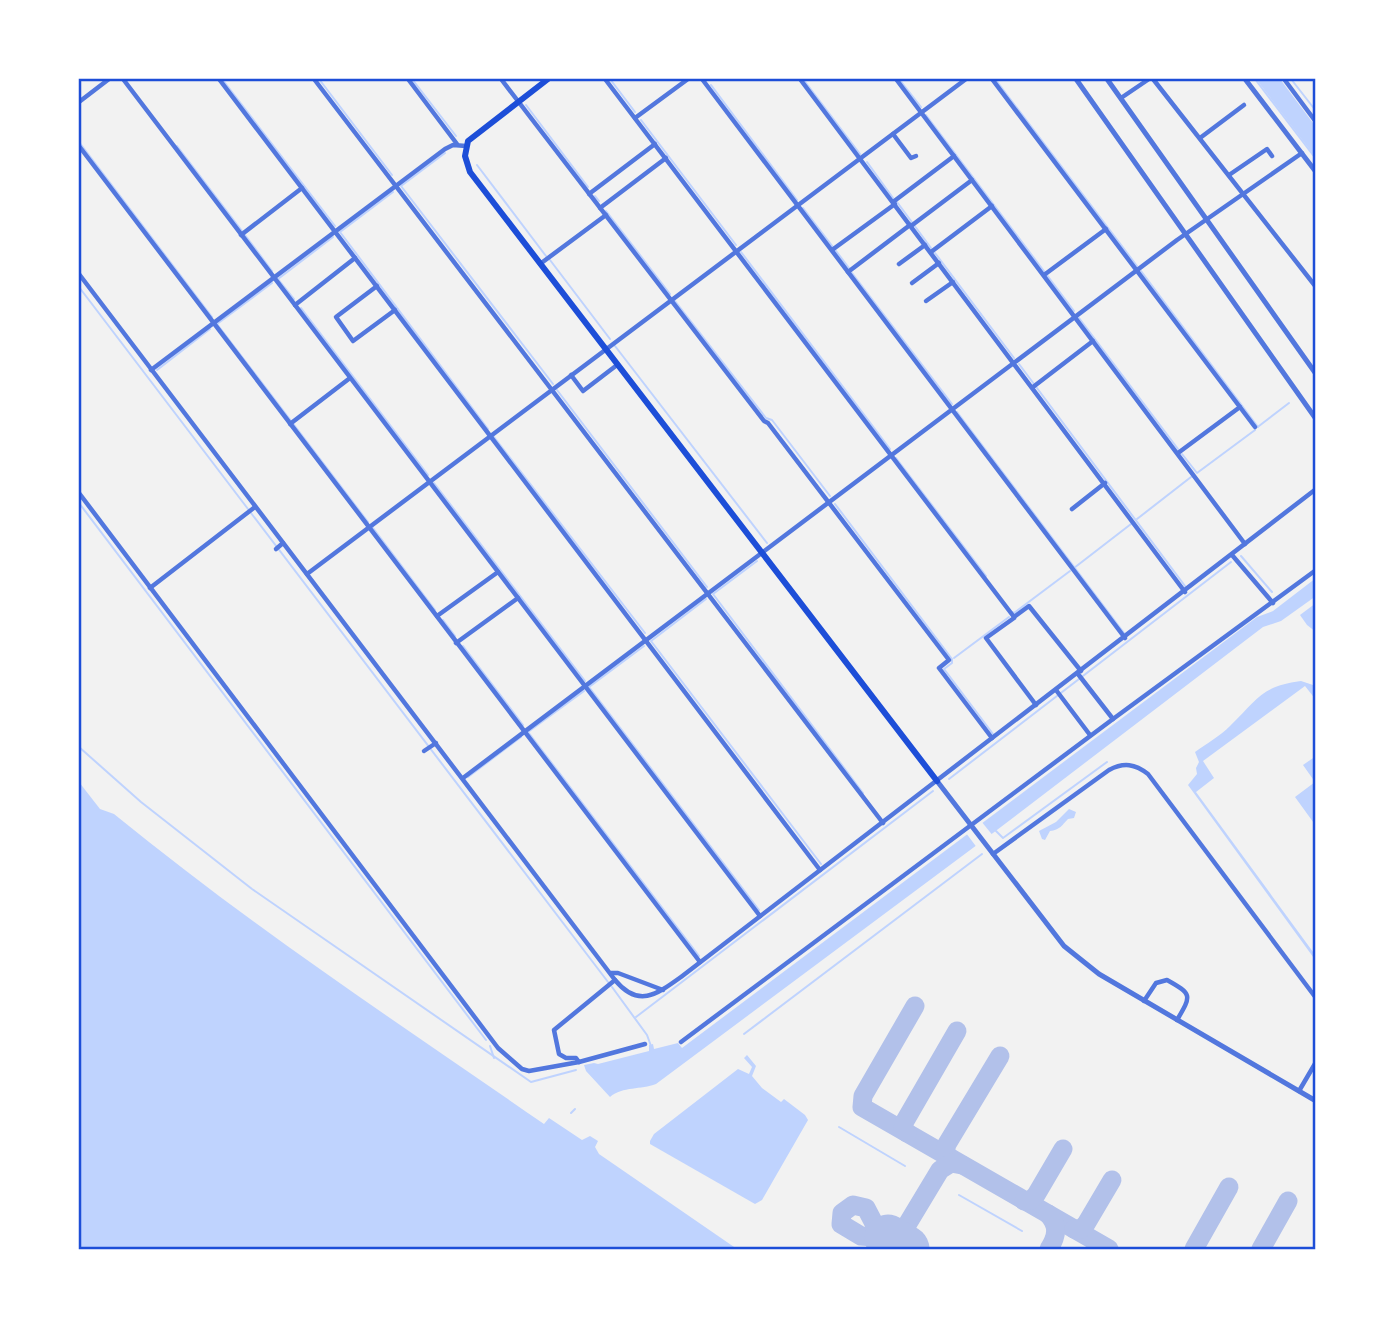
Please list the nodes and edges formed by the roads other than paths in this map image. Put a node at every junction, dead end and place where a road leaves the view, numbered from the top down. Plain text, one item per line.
1 (109, 79) edge
2 (123, 79) edge
3 (219, 79) edge
4 (314, 79) edge
5 (408, 79) edge
6 (500, 79) edge
7 (548, 79) edge
8 (606, 79) edge
9 (688, 79) edge
10 (702, 79) edge
11 (713, 79) edge
12 (800, 79) edge
13 (896, 79) edge
14 (967, 79) edge
15 (992, 79) edge
16 (1076, 79) edge
17 (1107, 79) edge
18 (1151, 79) edge
19 (1245, 79) edge
20 (1284, 79) edge
21 (706, 84) junction
22 (1121, 98) junction
23 (517, 101) junction
24 (79, 102) edge
25 (1244, 105) dead end
26 (921, 113) junction
27 (635, 118) junction
28 (1316, 121) edge
29 (893, 134) junction
30 (1200, 138) junction
31 (655, 144) junction
32 (458, 145) junction
33 (79, 146) edge
34 (466, 146) junction
35 (1302, 153) junction
36 (916, 156) dead end
37 (954, 156) junction
38 (1272, 156) dead end
39 (666, 158) junction
40 (860, 159) junction
41 (1316, 172) edge
42 (1230, 175) junction
43 (972, 180) junction
44 (395, 186) junction
45 (302, 188) junction
46 (1244, 193) junction
47 (589, 194) junction
48 (894, 202) junction
49 (798, 205) junction
50 (992, 206) junction
51 (600, 208) junction
52 (606, 215) junction
53 (1207, 218) junction
54 (912, 225) junction
55 (1106, 229) junction
56 (335, 231) junction
57 (242, 233) junction
58 (1185, 234) junction
59 (925, 245) junction
60 (833, 249) junction
61 (736, 251) junction
62 (932, 251) junction
63 (355, 258) junction
64 (939, 263) junction
65 (540, 264) junction
66 (899, 264) dead end
67 (849, 270) junction
68 (1137, 270) junction
69 (79, 274) edge
70 (1045, 274) junction
71 (274, 278) junction
72 (953, 282) junction
73 (912, 283) dead end
74 (377, 286) junction
75 (1316, 287) edge
76 (671, 300) junction
77 (926, 301) dead end
78 (295, 306) junction
79 (395, 310) junction
80 (1075, 316) junction
81 (213, 323) junction
82 (1093, 341) junction
83 (605, 348) junction
84 (1014, 362) junction
85 (617, 365) junction
86 (151, 370) junction
87 (1316, 374) edge
88 (571, 375) junction
89 (351, 378) junction
90 (1034, 386) junction
91 (551, 390) junction
92 (1240, 407) junction
93 (953, 410) junction
94 (1316, 419) edge
95 (290, 424) junction
96 (1255, 427) dead end
97 (490, 435) junction
98 (1178, 453) junction
99 (891, 456) junction
100 (430, 481) junction
101 (1105, 483) junction
102 (1316, 489) edge
103 (79, 494) edge
104 (829, 502) junction
105 (1072, 509) dead end
106 (252, 510) junction
107 (368, 527) junction
108 (1245, 544) junction
109 (762, 553) junction
110 (1232, 555) junction
111 (1316, 570) edge
112 (498, 572) junction
113 (307, 574) junction
114 (150, 587) junction
115 (1185, 592) junction
116 (707, 593) junction
117 (518, 597) junction
118 (1272, 603) junction
119 (437, 617) junction
120 (1014, 618) junction
121 (1125, 638) junction
122 (646, 640) junction
123 (456, 643) junction
124 (1080, 675) junction
125 (585, 686) junction
126 (1058, 693) junction
127 (1036, 705) junction
128 (1113, 719) junction
129 (524, 732) junction
130 (1090, 736) junction
131 (992, 738) junction
132 (463, 778) junction
133 (937, 781) junction
134 (883, 823) junction
135 (972, 826) junction
136 (993, 854) junction
137 (820, 870) junction
138 (760, 916) junction
139 (700, 962) junction
140 (610, 973) junction
141 (614, 980) junction
142 (663, 990) junction
143 (1316, 998) edge
144 (1144, 1001) junction
145 (1177, 1020) junction
146 (681, 1042) dead end
147 (645, 1044) dead end
148 (579, 1062) junction
149 (1316, 1062) edge
150 (1299, 1091) junction
151 (1316, 1101) edge

1 - 24 street
2 - 57 street
3 - 45 street
4 - 44 street
5 - 32 street
6 - 23 street
7 - 23 main road
8 - 27 street
9 - 27 street
10 - 21 street
11 - 21 street
12 - 40 street
13 - 26 street
14 - 26 street
15 - 55 street
16 - 58 street
17 - 22 street
18 - 22 street
18 - 30 street
19 - 35 street
20 - 28 street
21 - 49 street
22 - 53 street
23 - 34 main road
23 - 47 street
25 - 30 street
26 - 29 street
26 - 37 street
27 - 31 street
29 - 36 street
29 - 40 street
30 - 42 street
31 - 39 street
31 - 47 street
32 - 34 street
32 - 44 street
33 - 81 street
34 - 65 main road
35 - 41 street
35 - 46 street
37 - 43 street
37 - 48 street
38 - 42 street
39 - 51 street
39 - 61 street
40 - 48 street
40 - 49 street
42 - 46 street
43 - 50 street
43 - 54 street
44 - 56 street
44 - 91 street
45 - 56 street
45 - 57 street
46 - 53 street
46 - 75 street
47 - 51 street
48 - 54 street
48 - 60 street
49 - 60 street
49 - 61 street
50 - 62 street
50 - 70 street
51 - 52 street
52 - 65 street
52 - 76 street
53 - 58 street
53 - 87 street
54 - 59 street
54 - 67 street
55 - 68 street
55 - 70 street
56 - 63 street
56 - 71 street
57 - 71 street
58 - 68 street
58 - 94 street
59 - 62 street
59 - 66 street
60 - 67 street
61 - 76 street
61 - 99 street
62 - 64 street
63 - 74 street
63 - 78 street
64 - 72 street
64 - 73 street
65 - 83 main road
67 - 93 street
68 - 80 street
68 - 92 street
69 - 86 street
70 - 80 street
71 - 78 street
71 - 81 street
72 - 77 street
72 - 84 street
74 - 79 street
74 - 79 street
76 - 83 street
76 - 104 street
78 - 89 street
79 - 97 street
80 - 82 street
80 - 84 street
81 - 86 street
81 - 95 street
82 - 90 street
82 - 98 street
83 - 85 main road
83 - 88 street
84 - 90 street
84 - 93 street
85 - 88 street
85 - 109 main road
86 - 106 street
88 - 91 street
89 - 95 street
89 - 100 street
90 - 101 street
91 - 97 street
91 - 116 street
92 - 96 street
92 - 98 street
93 - 99 street
93 - 121 street
95 - 107 street
97 - 100 street
97 - 122 street
98 - 108 street
99 - 104 street
99 - 120 street
100 - 107 street
100 - 112 street
101 - 105 street
101 - 115 street
102 - 108 street
103 - 114 street
104 - 109 street
104 - 131 street
106 - 113 street
106 - 114 street
107 - 113 street
107 - 119 street
108 - 110 street
109 - 116 street
109 - 133 main road
110 - 115 street
110 - 118 street
111 - 118 street
112 - 117 street
112 - 119 street
113 - 132 street
114 - 148 street
115 - 121 street
116 - 122 street
116 - 134 street
117 - 123 street
117 - 125 street
118 - 128 street
119 - 123 street
120 - 124 street
120 - 127 street
121 - 124 street
122 - 125 street
122 - 137 street
123 - 129 street
124 - 126 street
124 - 128 street
125 - 129 street
125 - 138 street
126 - 127 street
126 - 130 street
127 - 131 street
128 - 130 street
129 - 132 street
129 - 139 street
130 - 135 street
131 - 133 street
132 - 140 street
133 - 134 street
133 - 135 street
134 - 137 street
135 - 136 street
135 - 146 street
136 - 143 street
136 - 144 street
137 - 138 street
138 - 139 street
139 - 142 street
140 - 141 street
140 - 142 street
141 - 142 street
141 - 148 street
144 - 145 street
144 - 145 street
145 - 150 street
147 - 148 street
149 - 150 street
150 - 151 street

